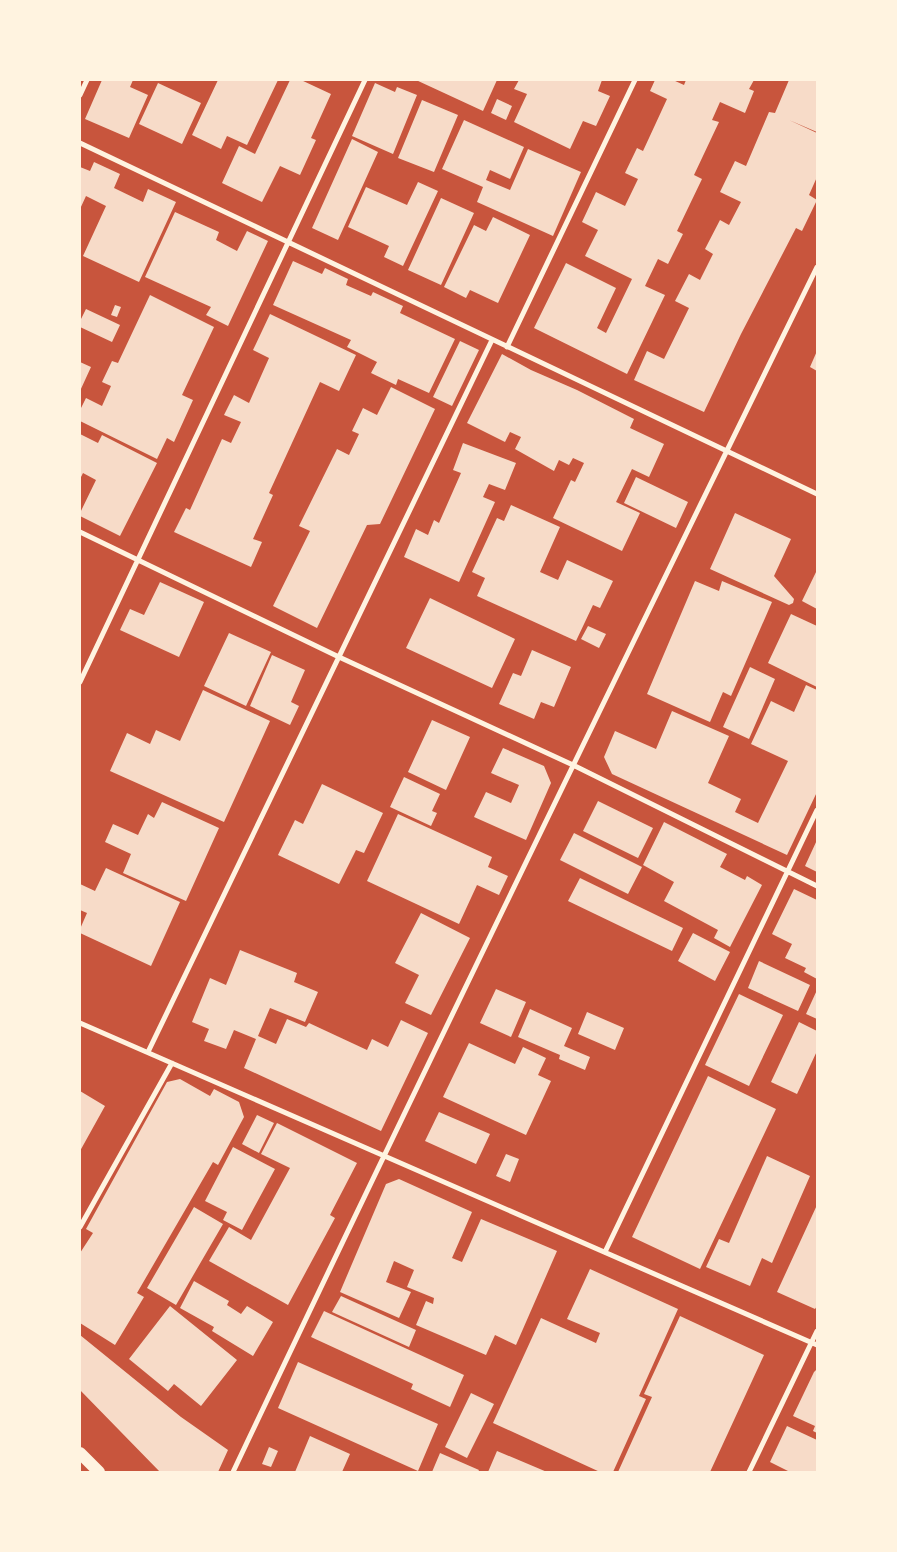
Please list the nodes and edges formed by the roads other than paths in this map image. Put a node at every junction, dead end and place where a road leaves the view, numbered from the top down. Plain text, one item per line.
1 (87, 80) edge
2 (364, 80) edge
3 (635, 80) edge
4 (80, 95) edge
5 (80, 143) edge
6 (288, 242) junction
7 (817, 267) edge
8 (492, 340) junction
9 (507, 346) junction
10 (726, 451) junction
11 (817, 494) edge
12 (80, 532) edge
13 (138, 560) junction
14 (339, 656) junction
15 (80, 682) edge
16 (573, 764) junction
17 (817, 810) edge
18 (788, 872) junction
19 (817, 886) edge
20 (80, 1023) edge
21 (148, 1052) junction
22 (172, 1063) junction
23 (383, 1155) junction
24 (80, 1227) edge
25 (605, 1252) junction
26 (817, 1331) edge
27 (814, 1343) edge
28 (80, 1453) edge
29 (99, 1472) edge
30 (233, 1472) edge
31 (749, 1472) edge

1 - 4 street
2 - 6 street
3 - 9 street
5 - 6 street
6 - 8 street
6 - 13 street
7 - 10 street
8 - 9 street
8 - 14 street
9 - 10 street
10 - 11 street
10 - 16 street
12 - 13 street
13 - 14 street
13 - 15 street
14 - 16 street
14 - 21 street
16 - 18 street
16 - 23 street
17 - 18 street
18 - 19 street
18 - 25 street
20 - 21 street
21 - 22 street
22 - 23 street
22 - 24 street
23 - 25 street
23 - 30 street
25 - 27 street
26 - 27 street
27 - 31 street
28 - 29 main road

